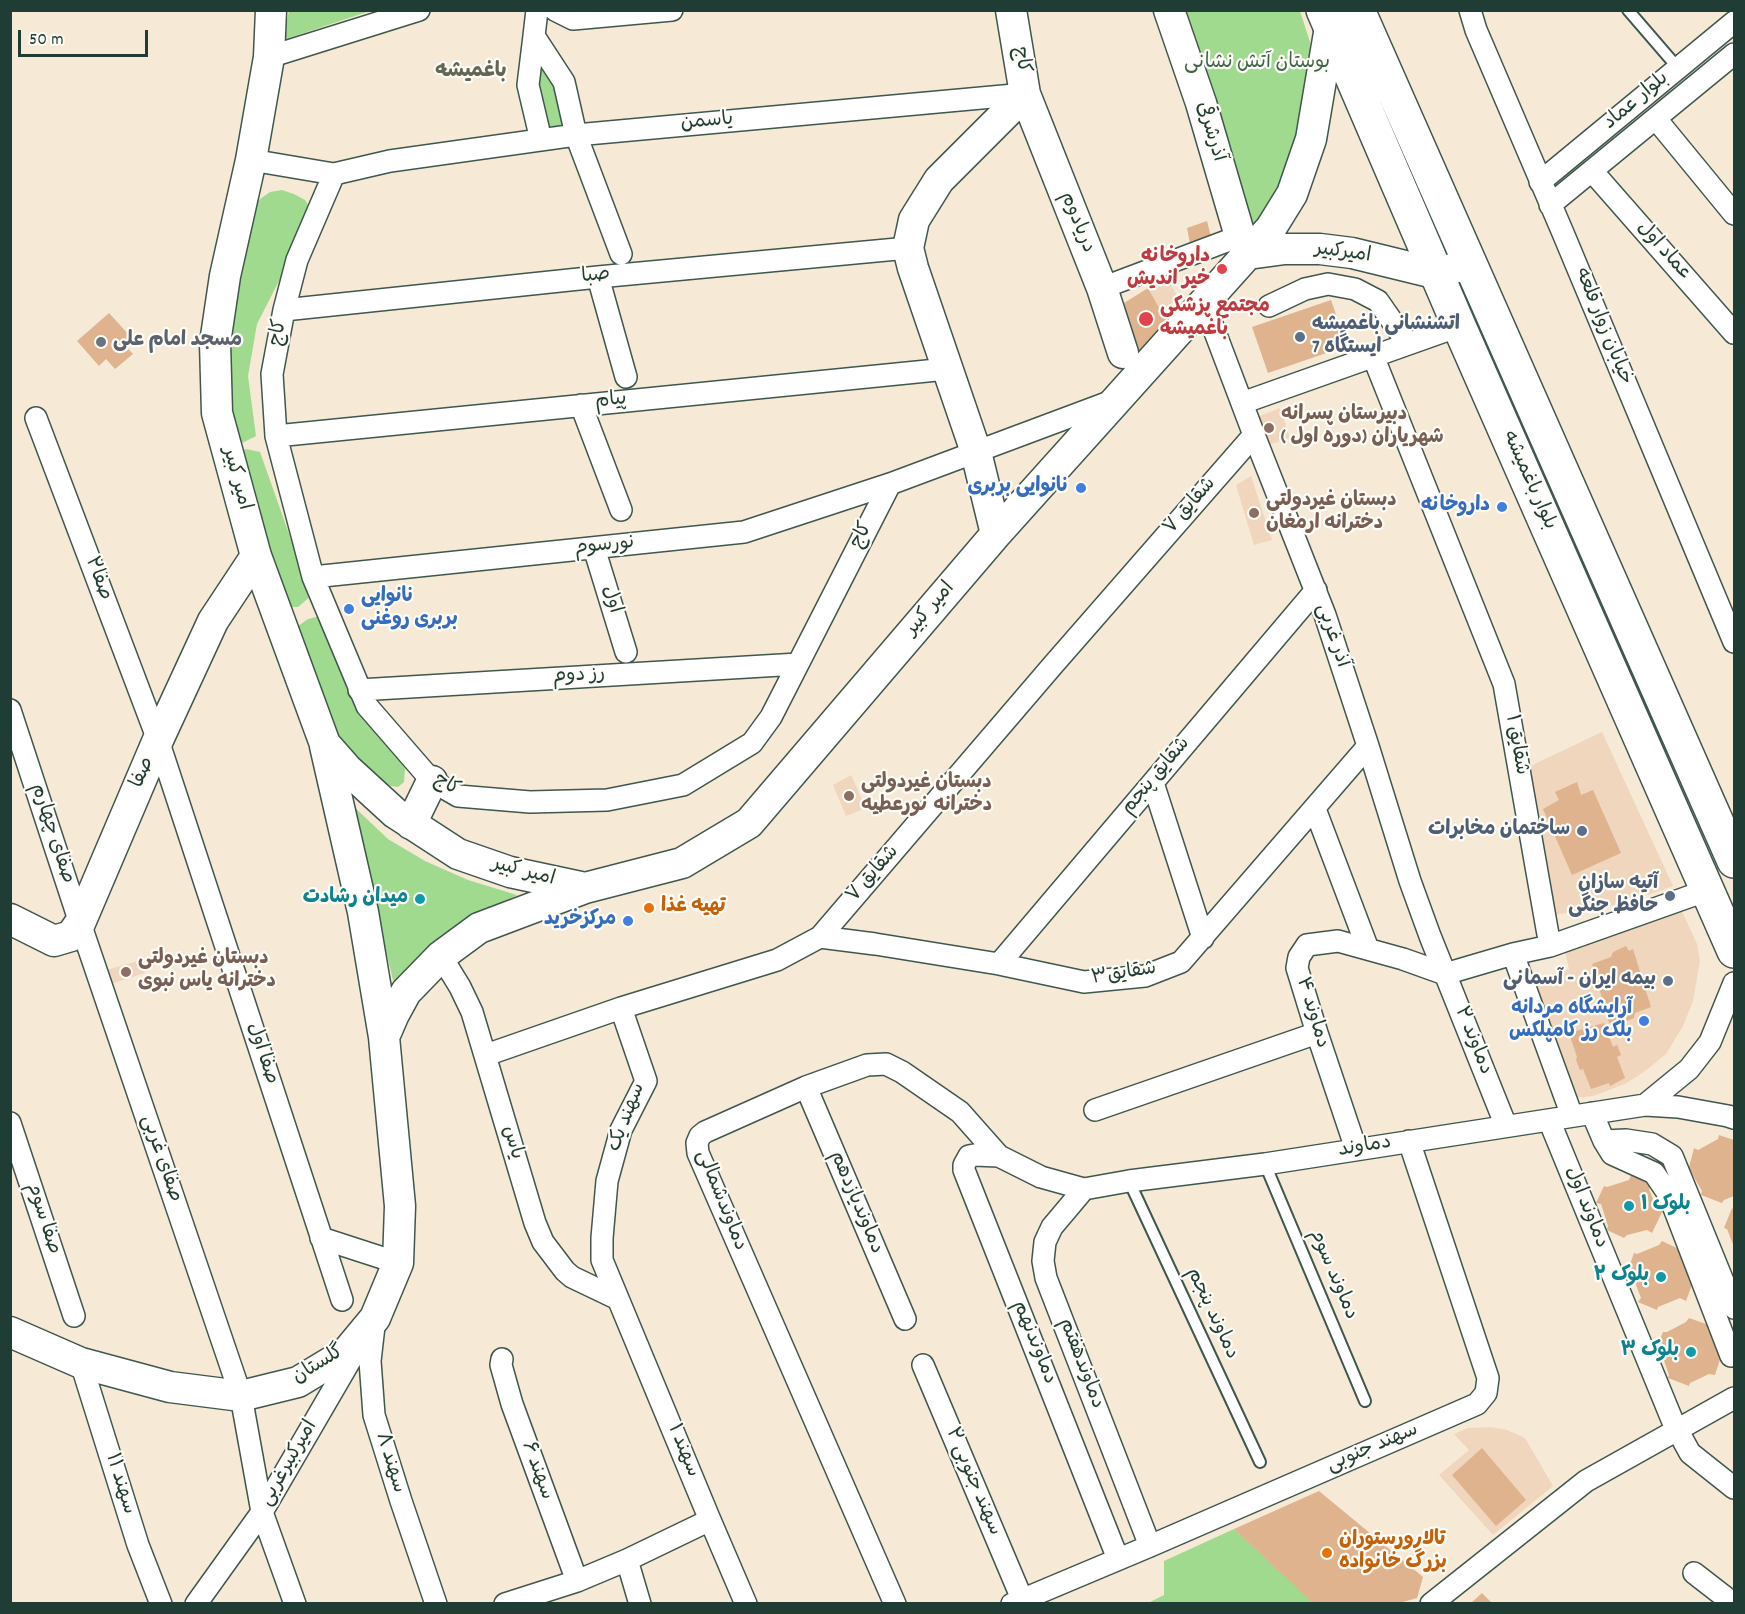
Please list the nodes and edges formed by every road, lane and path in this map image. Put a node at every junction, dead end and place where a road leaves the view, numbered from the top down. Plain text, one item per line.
1 (419, 10) edge
2 (537, 10) edge
3 (555, 10) edge
4 (672, 10) edge
5 (1011, 10) edge
6 (1169, 10) edge
7 (1470, 10) edge
8 (1628, 10) edge
9 (1727, 10) edge
10 (268, 12) edge
11 (1343, 16) edge
12 (1734, 20) edge
13 (534, 36) junction
14 (1734, 54) edge
15 (269, 57) junction
16 (1678, 68) junction
17 (1025, 94) junction
18 (1656, 119) junction
19 (576, 135) junction
20 (541, 140) junction
21 (251, 160) junction
22 (1592, 171) junction
23 (334, 174) junction
24 (1540, 182) junction
25 (1550, 205) junction
26 (1734, 214) edge
27 (1244, 245) junction
28 (908, 248) junction
29 (621, 254) dead end
30 (1468, 263) junction
31 (1438, 274) junction
32 (598, 277) junction
33 (1102, 288) junction
34 (1204, 303) junction
35 (1269, 306) dead end
36 (284, 310) junction
37 (1459, 326) junction
38 (1734, 333) edge
39 (1408, 344) junction
40 (1123, 353) dead end
41 (1373, 356) junction
42 (947, 369) junction
43 (626, 377) dead end
44 (1116, 400) junction
45 (1242, 404) junction
46 (580, 405) junction
47 (36, 418) dead end
48 (1254, 435) junction
49 (276, 436) junction
50 (976, 452) junction
51 (890, 484) junction
52 (621, 510) dead end
53 (996, 534) junction
54 (594, 548) junction
55 (256, 556) junction
56 (313, 578) junction
57 (1316, 590) junction
58 (1734, 642) edge
59 (626, 652) dead end
60 (798, 664) junction
61 (359, 690) junction
62 (10, 710) edge
63 (158, 740) junction
64 (324, 744) junction
65 (1368, 746) junction
66 (432, 782) junction
67 (1153, 783) junction
68 (1315, 809) junction
69 (411, 824) junction
70 (1734, 861) edge
71 (585, 888) junction
72 (1708, 890) junction
73 (10, 919) edge
74 (80, 922) junction
75 (820, 937) junction
76 (1203, 939) junction
77 (1732, 939) edge
78 (1550, 945) junction
79 (1368, 949) junction
80 (1513, 954) junction
81 (441, 956) junction
82 (999, 964) junction
83 (1454, 970) junction
84 (1734, 982) edge
85 (621, 1008) junction
86 (1317, 1033) junction
87 (384, 1037) junction
88 (486, 1055) junction
89 (806, 1087) junction
90 (1646, 1105) junction
91 (1095, 1110) dead end
92 (1582, 1115) junction
93 (1734, 1118) edge
94 (1549, 1120) junction
95 (10, 1123) edge
96 (1506, 1126) junction
97 (1604, 1140) junction
98 (1409, 1141) junction
99 (1356, 1149) junction
100 (999, 1156) junction
101 (1265, 1164) junction
102 (1129, 1181) junction
103 (1084, 1190) junction
104 (321, 1238) junction
105 (398, 1263) junction
106 (618, 1299) junction
107 (342, 1300) dead end
108 (1734, 1308) edge
109 (74, 1316) dead end
110 (375, 1318) junction
111 (905, 1319) dead end
112 (10, 1332) edge
113 (1731, 1356) dead end
114 (502, 1359) dead end
115 (81, 1363) junction
116 (923, 1365) dead end
117 (241, 1396) junction
118 (1734, 1398) edge
119 (1365, 1401) dead end
120 (1677, 1429) junction
121 (1260, 1462) dead end
122 (1734, 1488) edge
123 (262, 1512) junction
124 (710, 1520) junction
125 (1150, 1546) junction
126 (1118, 1559) junction
127 (627, 1560) junction
128 (1695, 1573) dead end
129 (577, 1581) junction
130 (1017, 1601) edge
131 (162, 1604) edge
132 (196, 1604) edge
133 (295, 1604) edge
134 (436, 1604) edge
135 (505, 1604) edge
136 (640, 1604) edge
137 (746, 1604) edge
138 (895, 1604) edge
139 (1431, 1604) edge
140 (1734, 1604) edge

1 - 15 street
2 - 13 street
3 - 4 street
5 - 17 main road, کاج
6 - 27 main road, آذرشرقی
7 - 24 street, خیابان زوار قلعه
8 - 16 lane
9 - 12 street
10 - 15 main road, امیر کبیر
11 - 27 main road, امیر کبیر
11 - 30 main road, بلوار باغمیشه
11 - 31 main road, بلوار باغمیشه
12 - 16 street, بلوار عماد
13 - 19 street
13 - 20 street
14 - 18 street, بلوار عماد
15 - 21 main road, امیر کبیر
16 - 24 street, بلوار عماد
17 - 19 street, یاسمن
17 - 28 main road, کاج
17 - 33 main road, دریادوم
18 - 22 street, بلوار عماد
18 - 26 street
19 - 20 street, یاسمن
19 - 29 street
20 - 23 street, یاسمن
21 - 23 street
21 - 55 main road, امیر کبیر
22 - 25 street, بلوار عماد
22 - 38 street, عماد اول
23 - 36 street, کاج
24 - 25 street, خیابان زوار قلعه
25 - 58 street, خیابان زوار قلعه
27 - 31 main road, امیرکبیر
27 - 33 street
27 - 34 main road, امیر کبیر
28 - 32 street, صبا
28 - 42 main road, کاج
30 - 31 main road
30 - 70 main road, بلوار باغمیشه
31 - 37 main road, بلوار باغمیشه
32 - 36 street, صبا
32 - 43 street
33 - 40 main road, دریادوم
34 - 44 main road, امیر کبیر
34 - 45 street, آذر غربی
35 - 39 street
36 - 49 street, کاج
37 - 39 street
37 - 72 main road, بلوار باغمیشه
39 - 41 street
41 - 45 street
41 - 78 street, شقایق ۱
42 - 46 street, پیام
42 - 50 main road, کاج
44 - 50 street
44 - 53 main road, امیر کبیر
45 - 48 street, آذر غربی
46 - 49 street, پیام
46 - 52 street
47 - 63 street, صفا۲
48 - 57 street, آذر غربی
48 - 75 street, شقایق ۷
49 - 56 street, کاج
50 - 51 street
50 - 53 main road, کاج
51 - 54 street, نورسوم
51 - 60 street, کاج
53 - 71 main road, امیر کبیر
54 - 56 street, نورسوم
54 - 59 street, اول
55 - 63 main road, صفا
55 - 64 main road, امیر کبیر
56 - 61 street, کاج
57 - 65 street, آذر غربی
57 - 67 street, شقایق پنجم
60 - 61 street, رز دوم
60 - 66 street, کاج
61 - 66 street, کاج
62 - 74 street, صفای چهارم
63 - 74 main road, صفا
63 - 104 street, صفا اول
64 - 69 main road, امیر کبیر
64 - 87 main road, گلستان
65 - 68 street, شقایق۳
65 - 83 street, آذر غربی
66 - 69 main road
67 - 76 street
67 - 82 street, شقایق پنجم
68 - 76 street, شقایق۳
68 - 79 street
69 - 71 main road, امیر کبیر
71 - 81 main road
72 - 77 main road, بلوار باغمیشه
72 - 78 street
73 - 74 main road, صفا
74 - 117 street, صفای غربی
75 - 82 street, شقایق۳
75 - 85 street, شقایق ۷
76 - 82 street, شقایق۳
78 - 80 street
79 - 83 street, دماوند ۴
79 - 86 street, دماوند ۴
80 - 83 street
80 - 92 street
81 - 87 main road
81 - 88 street, یاس
83 - 96 street, دماوند ۲
84 - 90 street
85 - 88 street, شقایق ۷
85 - 106 street, سهند یک
86 - 91 street
86 - 99 street, دماوند ۴
87 - 105 main road, گلستان
88 - 106 street, یاس
89 - 100 street, دماوندشمالی
89 - 111 street, دماوندیازدهم
89 - 138 street, دماوندشمالی
90 - 92 street, دماوند
90 - 93 street, دماوند
92 - 94 street, دماوند
92 - 97 street
94 - 96 street, دماوند
94 - 120 street, دماوند اول
95 - 109 street, صفا سوم
96 - 98 street, دماوند
97 - 108 street
97 - 113 street
98 - 99 street, دماوند
98 - 125 street, سهند جنوبی
99 - 101 street, دماوند
100 - 103 street, دماوندشمالی
100 - 126 street, دماوندنهم
101 - 102 street, دماوند
101 - 119 lane, دماوند سوم
102 - 103 street, دماوند
102 - 121 lane, دماوند پنجم
103 - 125 street, دماوندهفتم
104 - 105 street
104 - 107 street, صفا اول
105 - 110 main road, گلستان
106 - 124 street, سهند ۱
110 - 117 main road, گلستان
110 - 123 street, امیرکبیرغربی
110 - 134 street, سهند ۸
112 - 115 main road, گلستان
114 - 129 street, سهند ۶
115 - 117 main road, گلستان
115 - 131 street, سهند ۱۱
116 - 130 street, سهند جنوبی ۲
117 - 123 street, صفای غربی
118 - 120 street
120 - 122 street, دماوند اول
120 - 139 street
123 - 132 street, امیرکبیرغربی
123 - 133 street, صفای غربی
124 - 127 street
124 - 137 street, سهند ۱
125 - 126 street, سهند جنوبی
126 - 130 street, سهند جنوبی
127 - 129 street
127 - 136 street
128 - 140 street
129 - 135 street

